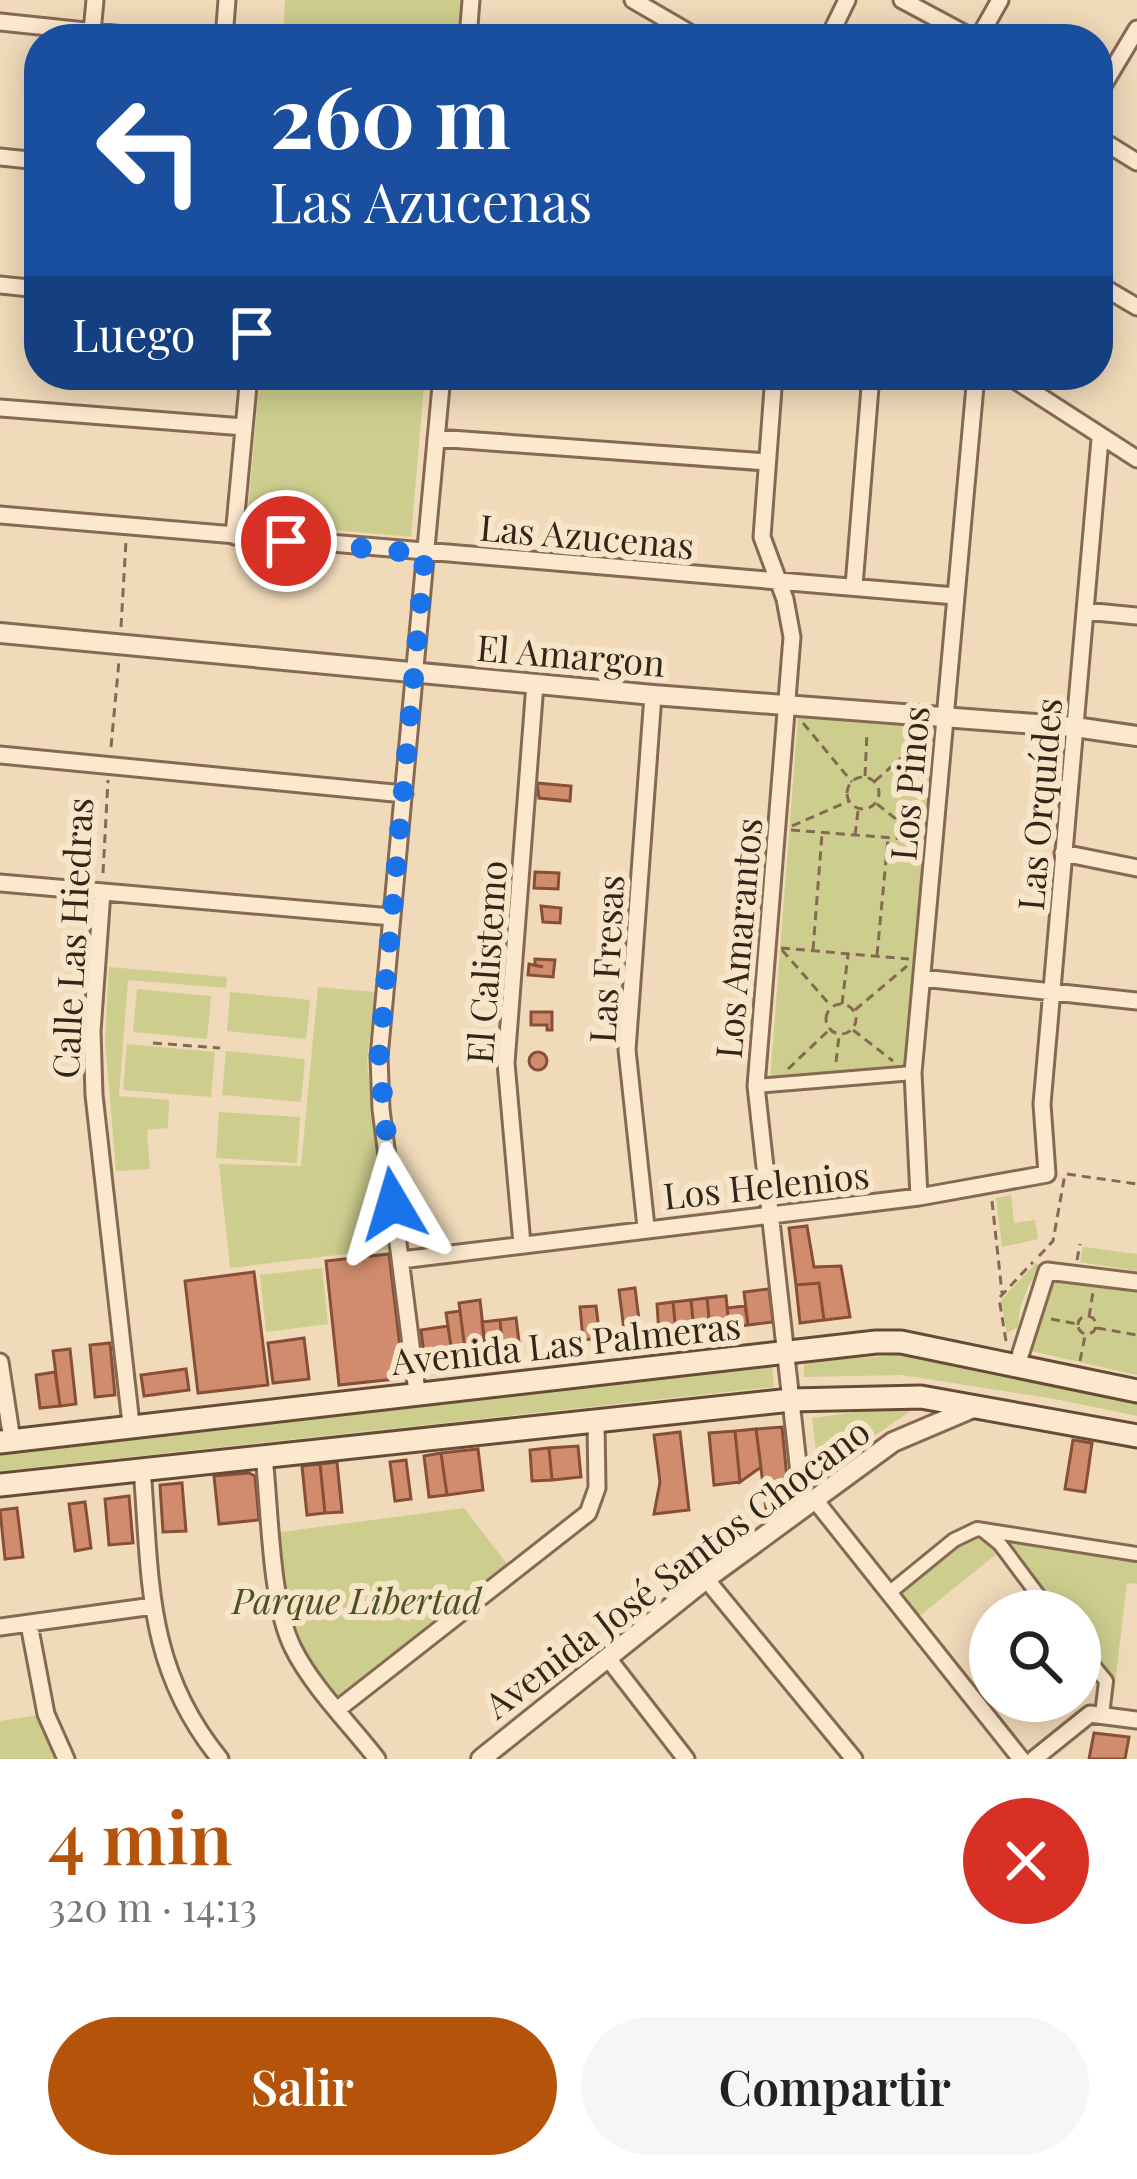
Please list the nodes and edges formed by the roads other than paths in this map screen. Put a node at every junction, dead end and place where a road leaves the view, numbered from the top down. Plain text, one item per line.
1 (633, 0) edge
2 (902, 0) edge
3 (674, 24) edge
4 (948, 24) edge
5 (1137, 29) edge
6 (1113, 69) edge
7 (248, 390) edge
8 (441, 390) edge
9 (773, 390) edge
10 (870, 390) edge
11 (975, 390) edge
12 (1028, 390) edge
13 (0, 407) edge
14 (244, 427) junction
15 (436, 438) junction
16 (1100, 439) junction
17 (1137, 460) edge
18 (766, 462) junction
19 (0, 515) edge
20 (234, 536) junction
21 (425, 554) junction
22 (778, 580) junction
23 (854, 586) junction
24 (955, 596) junction
25 (1085, 611) junction
26 (1137, 616) edge
27 (0, 633) edge
28 (414, 673) junction
29 (535, 684) junction
30 (653, 695) junction
31 (788, 703) junction
32 (944, 716) junction
33 (1075, 727) junction
34 (1137, 736) edge
35 (0, 755) edge
36 (404, 794) junction
37 (1064, 854) junction
38 (1137, 868) edge
39 (0, 883) edge
40 (102, 892) junction
41 (392, 917) junction
42 (922, 978) junction
43 (1051, 990) junction
44 (1137, 1000) edge
45 (907, 1070) junction
46 (764, 1085) junction
47 (1056, 1174) joint
48 (919, 1197) junction
49 (770, 1215) junction
50 (646, 1227) junction
51 (522, 1244) junction
52 (400, 1260) junction
53 (1137, 1282) edge
54 (786, 1351) junction
55 (0, 1362) edge
56 (1010, 1364) junction
57 (1137, 1391) edge
58 (416, 1392) junction
59 (791, 1400) junction
60 (981, 1405) junction
61 (596, 1423) junction
62 (131, 1424) junction
63 (1137, 1436) edge
64 (6, 1441) edge
65 (264, 1456) junction
66 (142, 1468) junction
67 (0, 1485) edge
68 (809, 1504) junction
69 (977, 1528) junction
70 (1137, 1554) edge
71 (706, 1579) junction
72 (1034, 1590) edge
73 (889, 1593) junction
74 (153, 1606) junction
75 (29, 1624) junction
76 (0, 1628) edge
77 (607, 1657) junction
78 (1101, 1675) edge
79 (338, 1709) junction
80 (1102, 1715) junction
81 (1137, 1720) edge
82 (65, 1759) edge
83 (220, 1759) edge
84 (377, 1759) edge
85 (481, 1759) edge
86 (686, 1759) edge
87 (854, 1759) edge
88 (1021, 1759) edge
89 (1034, 1759) edge

1 - 3 street
2 - 4 street
5 - 6 street
7 - 14 street
8 - 15 street
9 - 18 street, Los Amarantos
10 - 23 street
11 - 24 street, Los Pinos
12 - 16 street
13 - 14 street
14 - 20 street
15 - 18 street
15 - 21 street
16 - 17 street
16 - 25 street, Las Orquídes
18 - 22 street, Los Amarantos
19 - 20 street, Las Azucenas
20 - 21 street, Las Azucenas
21 - 22 street, Las Azucenas
21 - 28 street
22 - 23 street, Las Azucenas
22 - 31 street, Los Amarantos
23 - 24 street, Las Azucenas
24 - 32 street, Los Pinos
25 - 26 street
25 - 33 street, Las Orquídes
27 - 28 street, El Amargon
28 - 29 street, El Amargon
28 - 36 street
29 - 30 street, El Amargon
29 - 51 street, El Calistemo
30 - 31 street, El Amargon
30 - 50 street, Las Fresas
31 - 32 street, El Amargon
31 - 46 street, Los Amarantos
32 - 33 street, El Amargon
32 - 42 street, Los Pinos
33 - 34 street, El Amargon
33 - 37 street, Las Orquídes
35 - 36 street
36 - 41 street
37 - 38 street
37 - 43 street, Las Orquídes
39 - 40 street
40 - 41 street
40 - 62 street, Calle Las Hiedras
41 - 52 street
42 - 43 street
42 - 45 street, Los Pinos
43 - 44 street
43 - 47 street, Las Orquídes
45 - 46 street
45 - 48 street, Los Pinos
46 - 49 street, Los Amarantos
47 - 48 street, Los Helenios
48 - 49 street, Los Helenios
49 - 50 street, Los Helenios
49 - 54 street, Los Amarantos
50 - 51 street, Los Helenios
51 - 52 street, Los Helenios
52 - 58 street
53 - 56 street
54 - 56 main road, Avenida Las Palmeras
54 - 58 main road, Avenida Las Palmeras
54 - 59 street, Los Amarantos
55 - 64 street
56 - 57 main road, Avenida Las Palmeras
58 - 62 main road, Avenida Las Palmeras
59 - 60 main road
59 - 61 main road
59 - 68 street, Los Amarantos
60 - 63 main road
60 - 68 street, Avenida José Santos Chocano
61 - 65 main road
61 - 79 street
62 - 64 main road, Avenida Las Palmeras
65 - 66 main road
65 - 79 street
66 - 67 main road
66 - 74 street
68 - 71 street, Avenida José Santos Chocano
68 - 73 street
69 - 70 street
69 - 72 street
69 - 73 street
71 - 77 street, Avenida José Santos Chocano
71 - 87 street
73 - 88 street
74 - 75 street
74 - 83 street
75 - 76 street
75 - 82 street
77 - 85 street, Avenida José Santos Chocano
77 - 86 street
78 - 80 street
79 - 84 street
80 - 81 street
80 - 89 street

